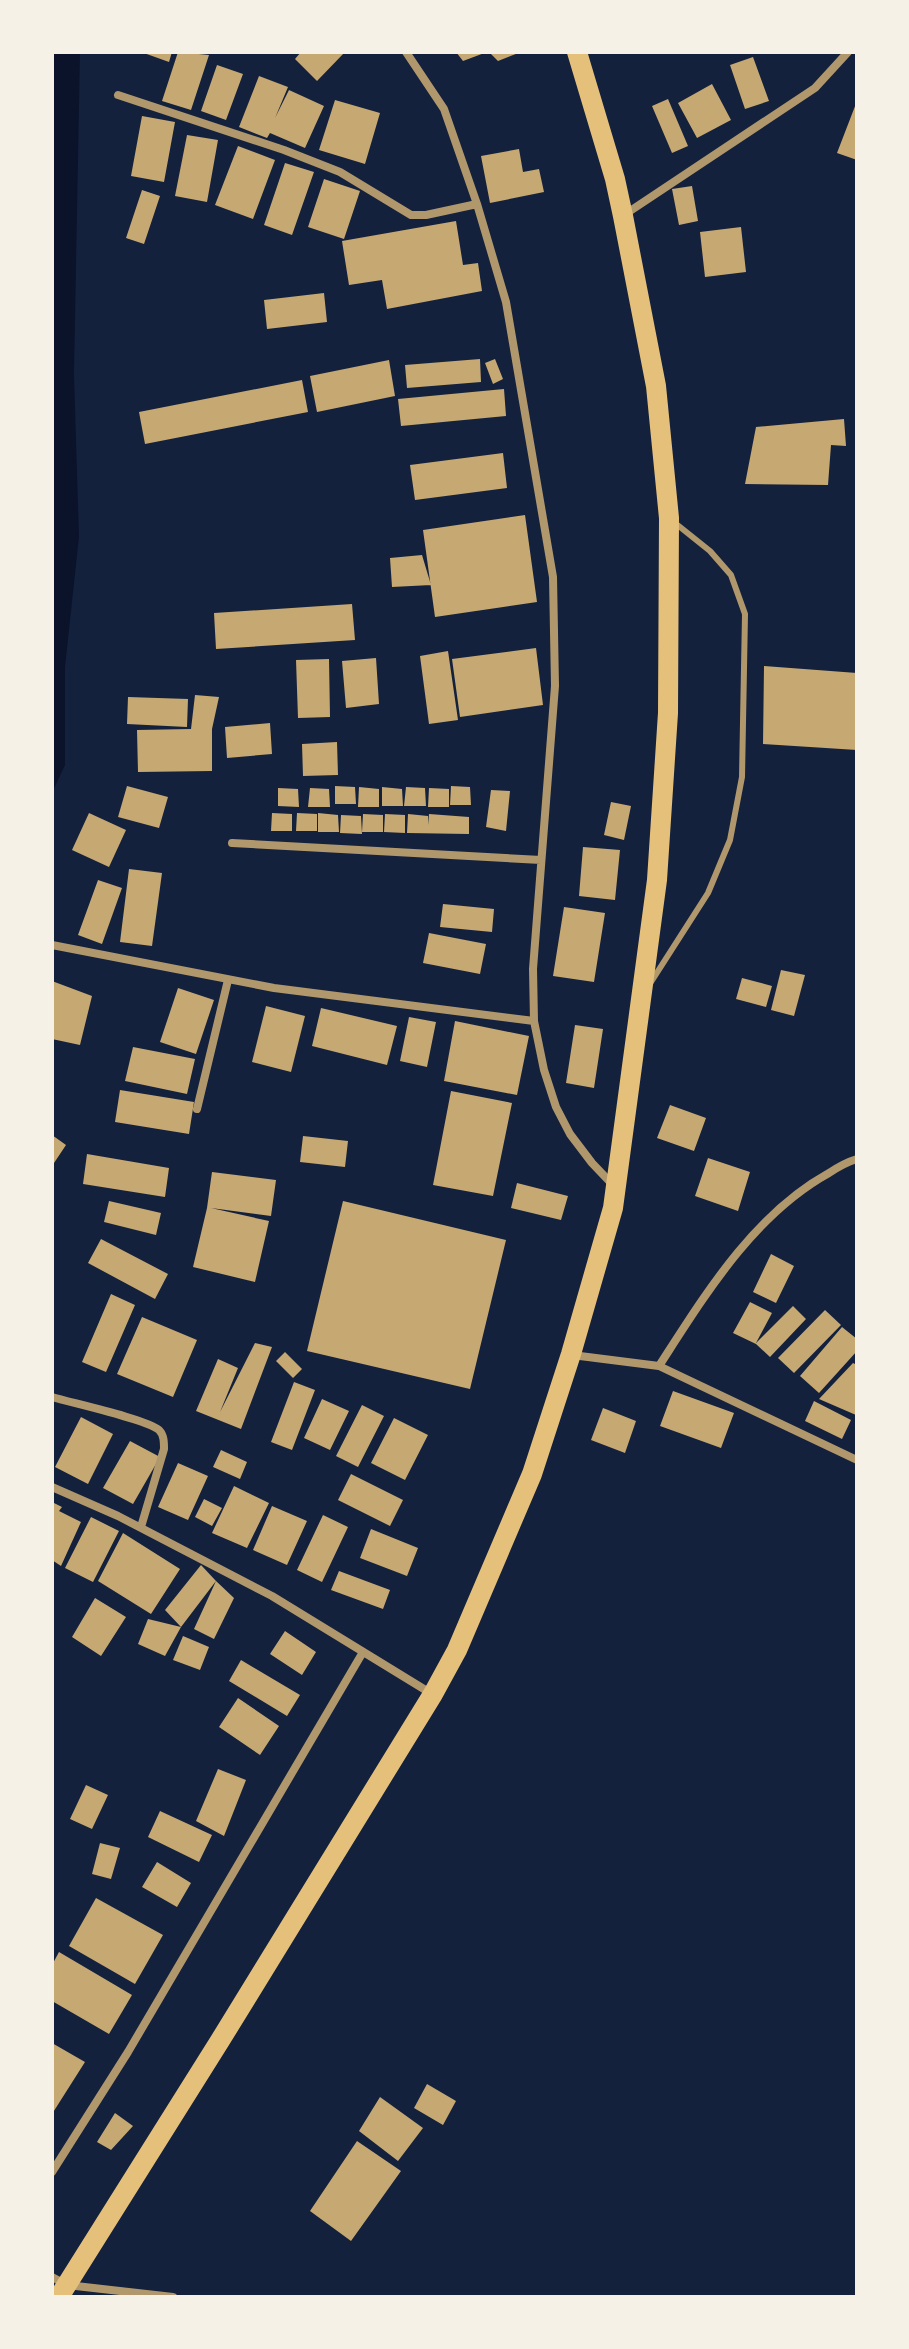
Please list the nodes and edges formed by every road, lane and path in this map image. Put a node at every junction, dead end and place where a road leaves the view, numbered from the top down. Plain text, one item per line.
1 (406, 52) edge
2 (577, 52) edge
3 (848, 52) edge
4 (118, 95) dead end
5 (477, 204) junction
6 (623, 216) junction
7 (669, 518) junction
8 (232, 843) dead end
9 (541, 860) junction
10 (52, 945) edge
11 (228, 980) junction
12 (643, 992) junction
13 (534, 1021) junction
14 (197, 1109) dead end
15 (857, 1159) edge
16 (616, 1188) junction
17 (571, 1354) junction
18 (659, 1366) junction
19 (52, 1397) edge
20 (857, 1460) edge
21 (52, 1487) edge
22 (141, 1527) junction
23 (363, 1652) junction
24 (433, 1694) junction
25 (52, 2172) edge
26 (59, 2286) edge
27 (173, 2297) edge

1 - 5 street
2 - 6 main road
3 - 6 street
4 - 5 street
5 - 9 street
6 - 7 main road
7 - 12 main road
7 - 12 lane
8 - 9 street
9 - 13 street
10 - 11 street
11 - 13 street
11 - 14 street
12 - 16 main road
13 - 16 street
15 - 18 street
16 - 17 main road
17 - 18 street
17 - 24 main road
18 - 20 street
19 - 22 street
21 - 22 street
22 - 23 street
23 - 24 street
23 - 25 street
24 - 26 main road
26 - 27 street

